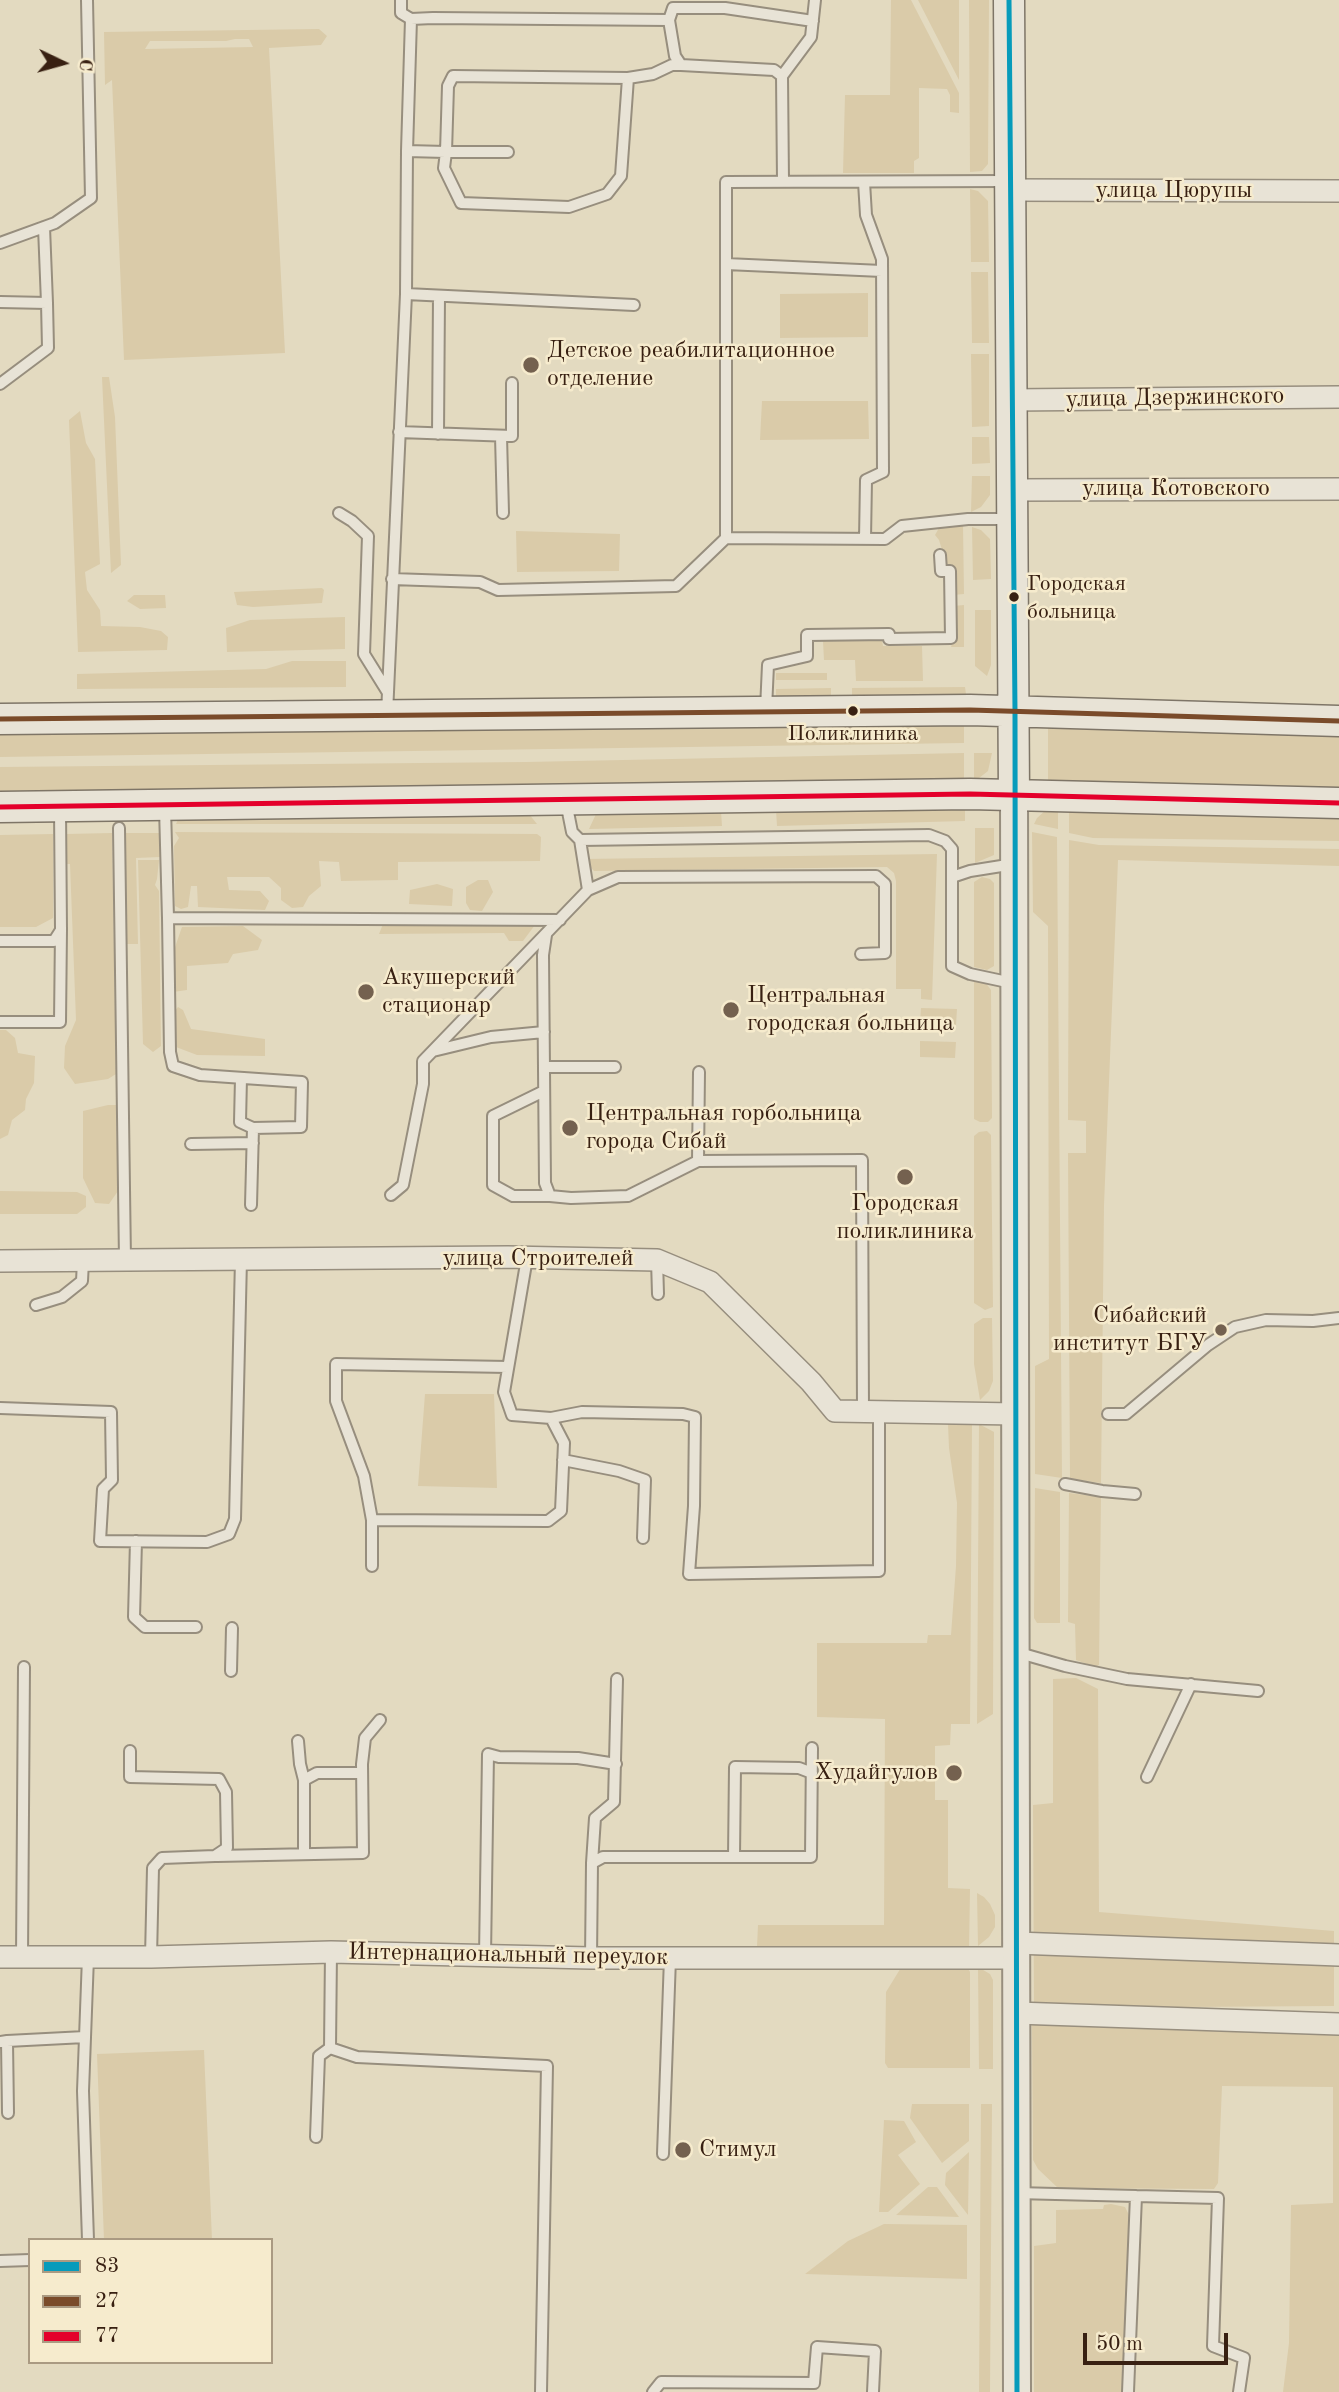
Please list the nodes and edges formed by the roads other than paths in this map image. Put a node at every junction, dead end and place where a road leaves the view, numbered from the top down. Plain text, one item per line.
1 (87, 0) edge
2 (401, 0) edge
3 (815, 0) edge
4 (1009, 0) edge
5 (411, 19) junction
6 (669, 20) junction
7 (813, 20) junction
8 (681, 65) junction
9 (782, 76) junction
10 (628, 78) junction
11 (407, 151) junction
12 (446, 152) junction
13 (508, 152) dead end
14 (783, 181) junction
15 (864, 182) junction
16 (1010, 185) junction
17 (1339, 191) edge
18 (44, 227) junction
19 (0, 243) edge
20 (726, 264) junction
21 (882, 271) junction
22 (406, 294) junction
23 (439, 296) junction
24 (0, 302) edge
25 (47, 303) junction
26 (634, 305) dead end
27 (512, 383) dead end
28 (0, 384) edge
29 (1339, 397) edge
30 (1012, 400) junction
31 (399, 432) junction
32 (438, 434) junction
33 (501, 436) junction
34 (1339, 489) edge
35 (1013, 504) junction
36 (339, 513) dead end
37 (503, 513) dead end
38 (726, 538) junction
39 (865, 539) junction
40 (940, 555) dead end
41 (392, 579) junction
42 (387, 703) junction
43 (1015, 711) junction
44 (766, 712) junction
45 (0, 719) edge
46 (1339, 721) edge
47 (1014, 794) junction
48 (565, 800) junction
49 (1339, 803) edge
50 (165, 805) junction
51 (0, 807) edge
52 (60, 807) junction
53 (119, 828) dead end
54 (580, 840) junction
55 (1014, 863) junction
56 (952, 877) junction
57 (588, 890) junction
58 (168, 918) junction
59 (560, 920) junction
60 (61, 930) junction
61 (545, 935) junction
62 (0, 941) edge
63 (861, 954) dead end
64 (1015, 984) junction
65 (0, 1022) edge
66 (544, 1032) junction
67 (433, 1051) junction
68 (544, 1067) junction
69 (615, 1067) dead end
70 (699, 1072) dead end
71 (241, 1078) junction
72 (544, 1091) junction
73 (253, 1128) junction
74 (191, 1143) dead end
75 (253, 1143) junction
76 (698, 1161) junction
77 (391, 1195) dead end
78 (550, 1196) junction
79 (251, 1205) dead end
80 (527, 1258) junction
81 (241, 1259) junction
82 (657, 1259) junction
83 (125, 1260) junction
84 (0, 1261) edge
85 (83, 1261) junction
86 (658, 1294) dead end
87 (36, 1305) dead end
88 (1339, 1318) edge
89 (508, 1367) junction
90 (0, 1408) edge
91 (871, 1412) junction
92 (1016, 1414) junction
93 (1108, 1415) dead end
94 (551, 1418) junction
95 (563, 1460) junction
96 (1065, 1484) dead end
97 (1135, 1494) dead end
98 (372, 1520) junction
99 (643, 1538) dead end
100 (136, 1541) junction
101 (372, 1566) dead end
102 (196, 1627) dead end
103 (232, 1628) dead end
104 (1016, 1652) junction
105 (24, 1668) dead end
106 (231, 1671) dead end
107 (617, 1679) dead end
108 (1191, 1684) junction
109 (1258, 1691) dead end
110 (380, 1720) dead end
111 (299, 1741) dead end
112 (812, 1748) dead end
113 (130, 1751) dead end
114 (616, 1765) junction
115 (362, 1773) junction
116 (812, 1773) junction
117 (1147, 1777) dead end
118 (304, 1780) junction
119 (304, 1854) junction
120 (215, 1856) junction
121 (734, 1857) junction
122 (592, 1863) junction
123 (1016, 1951) junction
124 (331, 1952) junction
125 (1339, 1955) edge
126 (485, 1956) junction
127 (0, 1957) edge
128 (22, 1957) junction
129 (88, 1957) junction
130 (151, 1957) junction
131 (591, 1958) junction
132 (670, 1958) junction
133 (1016, 2013) junction
134 (1339, 2024) edge
135 (85, 2038) junction
136 (4, 2042) edge
137 (330, 2048) junction
138 (8, 2113) dead end
139 (316, 2137) dead end
140 (663, 2154) dead end
141 (1016, 2193) junction
142 (1136, 2196) junction
143 (88, 2238) edge
144 (28, 2260) edge
145 (0, 2261) edge
146 (541, 2392) edge
147 (653, 2392) edge
148 (873, 2392) edge
149 (1017, 2392) edge
150 (1128, 2392) edge
151 (1239, 2392) edge

1 - 18 lane
2 - 5 lane
3 - 7 lane
4 - 16 main road
5 - 6 lane
5 - 11 lane
6 - 7 lane
6 - 8 lane
7 - 9 lane
8 - 9 lane
8 - 10 lane
9 - 14 lane
10 - 12 lane
10 - 12 lane
11 - 12 lane
11 - 22 lane
12 - 13 lane
14 - 15 lane
14 - 20 lane
15 - 16 lane
15 - 21 lane
16 - 17 street, улица Цюрупы
16 - 30 main road
18 - 19 lane
18 - 25 lane
20 - 21 lane
20 - 38 lane
21 - 39 lane
22 - 23 lane
22 - 31 lane
23 - 26 lane
23 - 32 lane
24 - 25 lane
25 - 28 lane
27 - 33 lane
29 - 30 street, улица Дзержинского
30 - 35 main road
31 - 32 lane
31 - 41 lane
32 - 33 lane
33 - 37 lane
34 - 35 street, улица Котовского
35 - 39 lane
35 - 43 main road
36 - 42 lane
38 - 39 lane
38 - 41 lane
40 - 44 lane
41 - 42 lane
42 - 44 main road
42 - 45 main road
43 - 44 main road
43 - 46 main road
43 - 47 main road
47 - 48 main road
47 - 49 main road
47 - 55 street
48 - 50 main road
48 - 54 lane
50 - 52 main road
50 - 58 lane
51 - 52 main road
52 - 60 lane
53 - 83 lane
54 - 56 lane
54 - 57 lane
55 - 56 lane
55 - 64 street
56 - 64 lane
57 - 59 lane
57 - 63 lane
58 - 59 lane
58 - 71 lane
59 - 61 lane
60 - 62 lane
60 - 65 lane
61 - 66 lane
61 - 67 lane
64 - 92 street
66 - 67 lane
66 - 68 lane
67 - 77 lane
68 - 69 lane
68 - 72 lane
70 - 76 lane
71 - 73 lane
71 - 73 lane
72 - 78 lane
72 - 78 lane
73 - 75 lane
74 - 75 lane
75 - 79 lane
76 - 78 lane
76 - 91 lane
80 - 81 street, улица Строителей
80 - 82 street, улица Строителей
80 - 89 lane
81 - 83 street, улица Строителей
81 - 100 lane
82 - 86 lane
82 - 91 street, улица Строителей
83 - 85 street, улица Строителей
84 - 85 street, улица Строителей
85 - 87 lane
88 - 93 lane
89 - 94 lane
89 - 98 lane
90 - 100 lane
91 - 92 street, улица Строителей
91 - 94 lane
92 - 104 street
94 - 95 lane
95 - 98 lane
95 - 99 lane
96 - 97 lane
98 - 101 lane
100 - 102 lane
103 - 106 lane
104 - 108 lane
104 - 123 street
105 - 128 lane
107 - 114 lane
108 - 109 lane
108 - 117 lane
110 - 115 lane
111 - 118 lane
112 - 116 lane
113 - 120 lane
114 - 122 lane
114 - 126 lane
115 - 118 lane
115 - 119 lane
116 - 121 lane
116 - 121 lane
118 - 119 lane
119 - 120 lane
120 - 130 lane
121 - 122 lane
122 - 131 lane
123 - 125 street, Интернациональный переулок
123 - 132 street, Интернациональный переулок
123 - 133 street
124 - 126 street, Интернациональный переулок
124 - 130 street, Интернациональный переулок
124 - 137 lane
126 - 131 street, Интернациональный переулок
127 - 128 street, Интернациональный переулок
128 - 129 street, Интернациональный переулок
129 - 130 street, Интернациональный переулок
129 - 135 lane
131 - 132 street, Интернациональный переулок
132 - 140 lane
133 - 134 street
133 - 141 street
135 - 136 lane
135 - 143 lane
136 - 138 lane
137 - 139 lane
137 - 146 lane
141 - 142 lane
141 - 149 street
142 - 150 lane
142 - 151 lane
144 - 145 lane
147 - 148 lane

